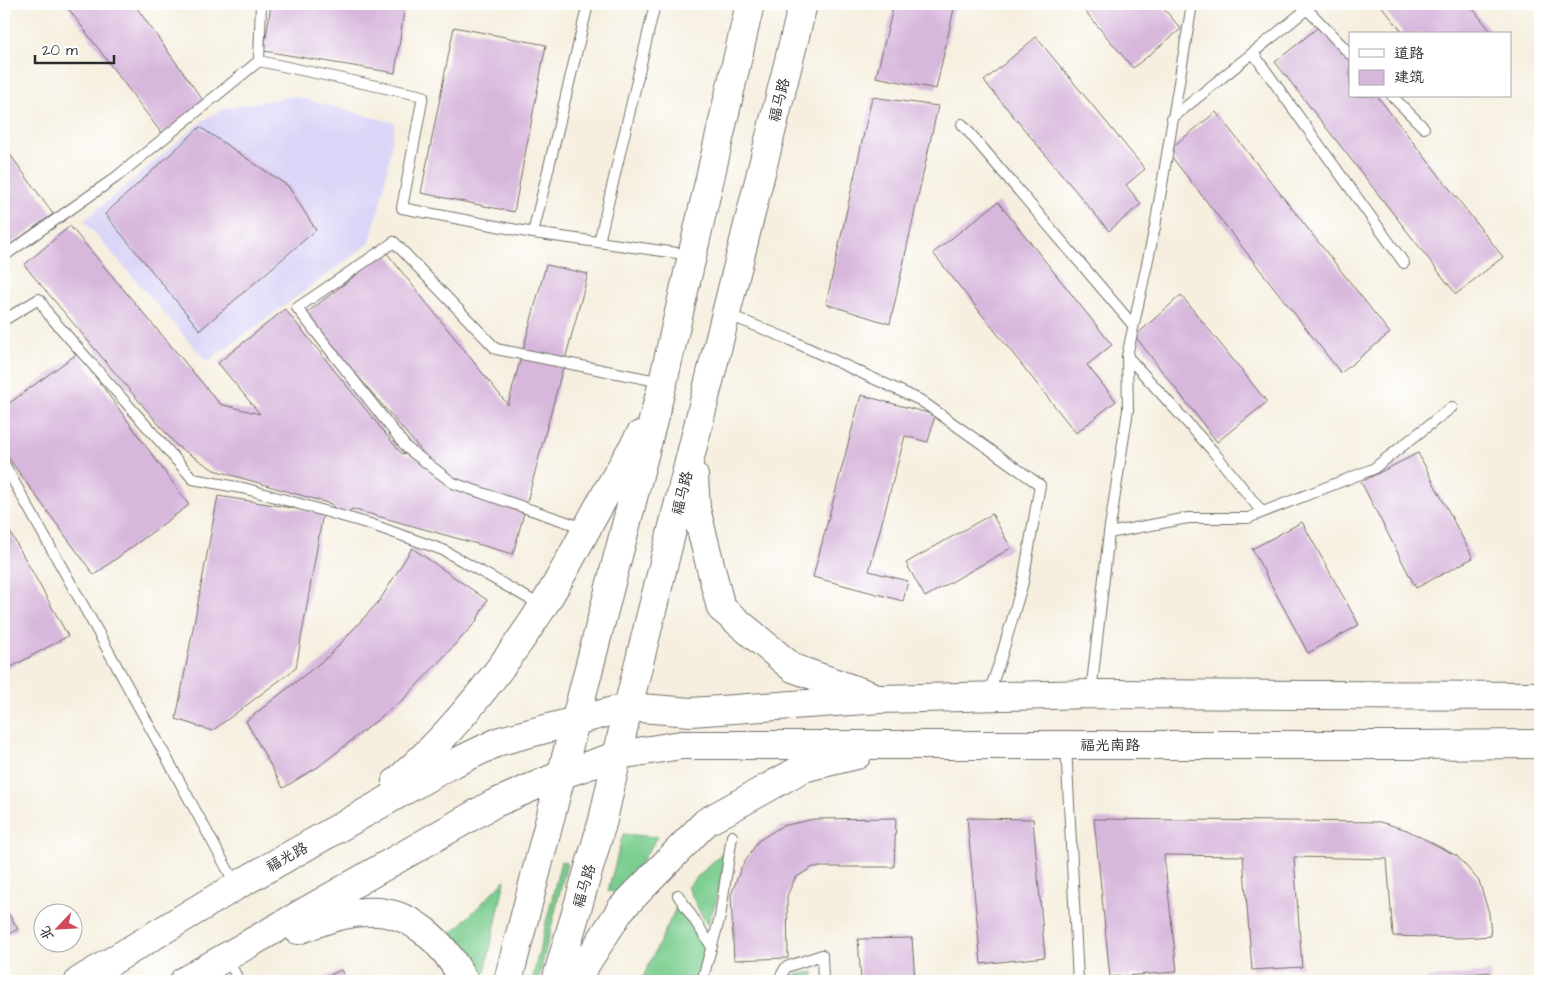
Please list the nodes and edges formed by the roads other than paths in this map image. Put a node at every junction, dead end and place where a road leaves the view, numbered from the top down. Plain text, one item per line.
1 (261, 4) edge
2 (588, 4) edge
3 (655, 4) edge
4 (750, 4) edge
5 (803, 4) edge
6 (1192, 4) edge
7 (1253, 53) junction
8 (1349, 53) edge
9 (259, 61) junction
10 (1394, 98) edge
11 (1172, 118) junction
12 (962, 124) dead end
13 (1424, 128) dead end
14 (532, 233) junction
15 (599, 242) junction
16 (4, 256) edge
17 (692, 256) junction
18 (1404, 263) dead end
19 (727, 314) junction
20 (4, 320) edge
21 (1133, 325) junction
22 (1127, 356) junction
23 (660, 394) junction
24 (1452, 407) dead end
25 (692, 451) junction
26 (4, 464) edge
27 (1262, 512) junction
28 (586, 529) junction
29 (1109, 533) junction
30 (543, 607) junction
31 (1091, 694) junction
32 (988, 696) junction
33 (1540, 696) edge
34 (880, 699) junction
35 (628, 707) junction
36 (575, 722) junction
37 (1540, 744) edge
38 (898, 745) junction
39 (1066, 745) junction
40 (619, 755) junction
41 (563, 774) junction
42 (350, 822) junction
43 (732, 836) dead end
44 (236, 886) junction
45 (678, 895) dead end
46 (712, 947) junction
47 (226, 957) junction
48 (79, 981) edge
49 (184, 981) edge
50 (239, 981) edge
51 (464, 981) edge
52 (508, 981) edge
53 (556, 981) edge
54 (575, 981) edge
55 (702, 981) edge
56 (778, 981) edge
57 (823, 981) edge
58 (1078, 981) edge

1 - 9 lane
2 - 14 lane
3 - 15 lane
4 - 17 main road
5 - 19 main road, 福马路
6 - 11 lane
7 - 8 lane
7 - 11 lane
7 - 18 lane
9 - 14 lane
9 - 16 lane
10 - 13 lane
11 - 21 lane
12 - 21 lane
14 - 15 lane
15 - 17 lane
17 - 23 main road
19 - 25 main road, 福马路
19 - 32 lane
20 - 30 lane
21 - 22 lane
22 - 27 lane
22 - 29 lane
23 - 28 main road
23 - 28 lane
23 - 36 main road
24 - 27 lane
25 - 34 main road
25 - 35 main road, 福马路
26 - 44 lane
27 - 29 lane
28 - 30 main road
29 - 31 lane
30 - 42 main road
31 - 32 main road
31 - 33 main road
32 - 34 main road
34 - 35 main road
35 - 36 main road, 福光路
35 - 40 main road, 福马路
36 - 41 main road
36 - 42 main road, 福光路
37 - 39 main road, 福光南路
38 - 39 main road, 福光南路
38 - 40 main road, 福光南路
38 - 54 main road
39 - 58 lane
40 - 41 main road, 福光南路
40 - 53 main road, 福马路
41 - 47 main road, 福光南路
41 - 52 main road
42 - 44 main road, 福光路
43 - 46 lane
44 - 48 main road, 福光路
45 - 46 lane
46 - 55 lane
47 - 49 main road
47 - 50 lane
47 - 51 main road
56 - 57 lane

